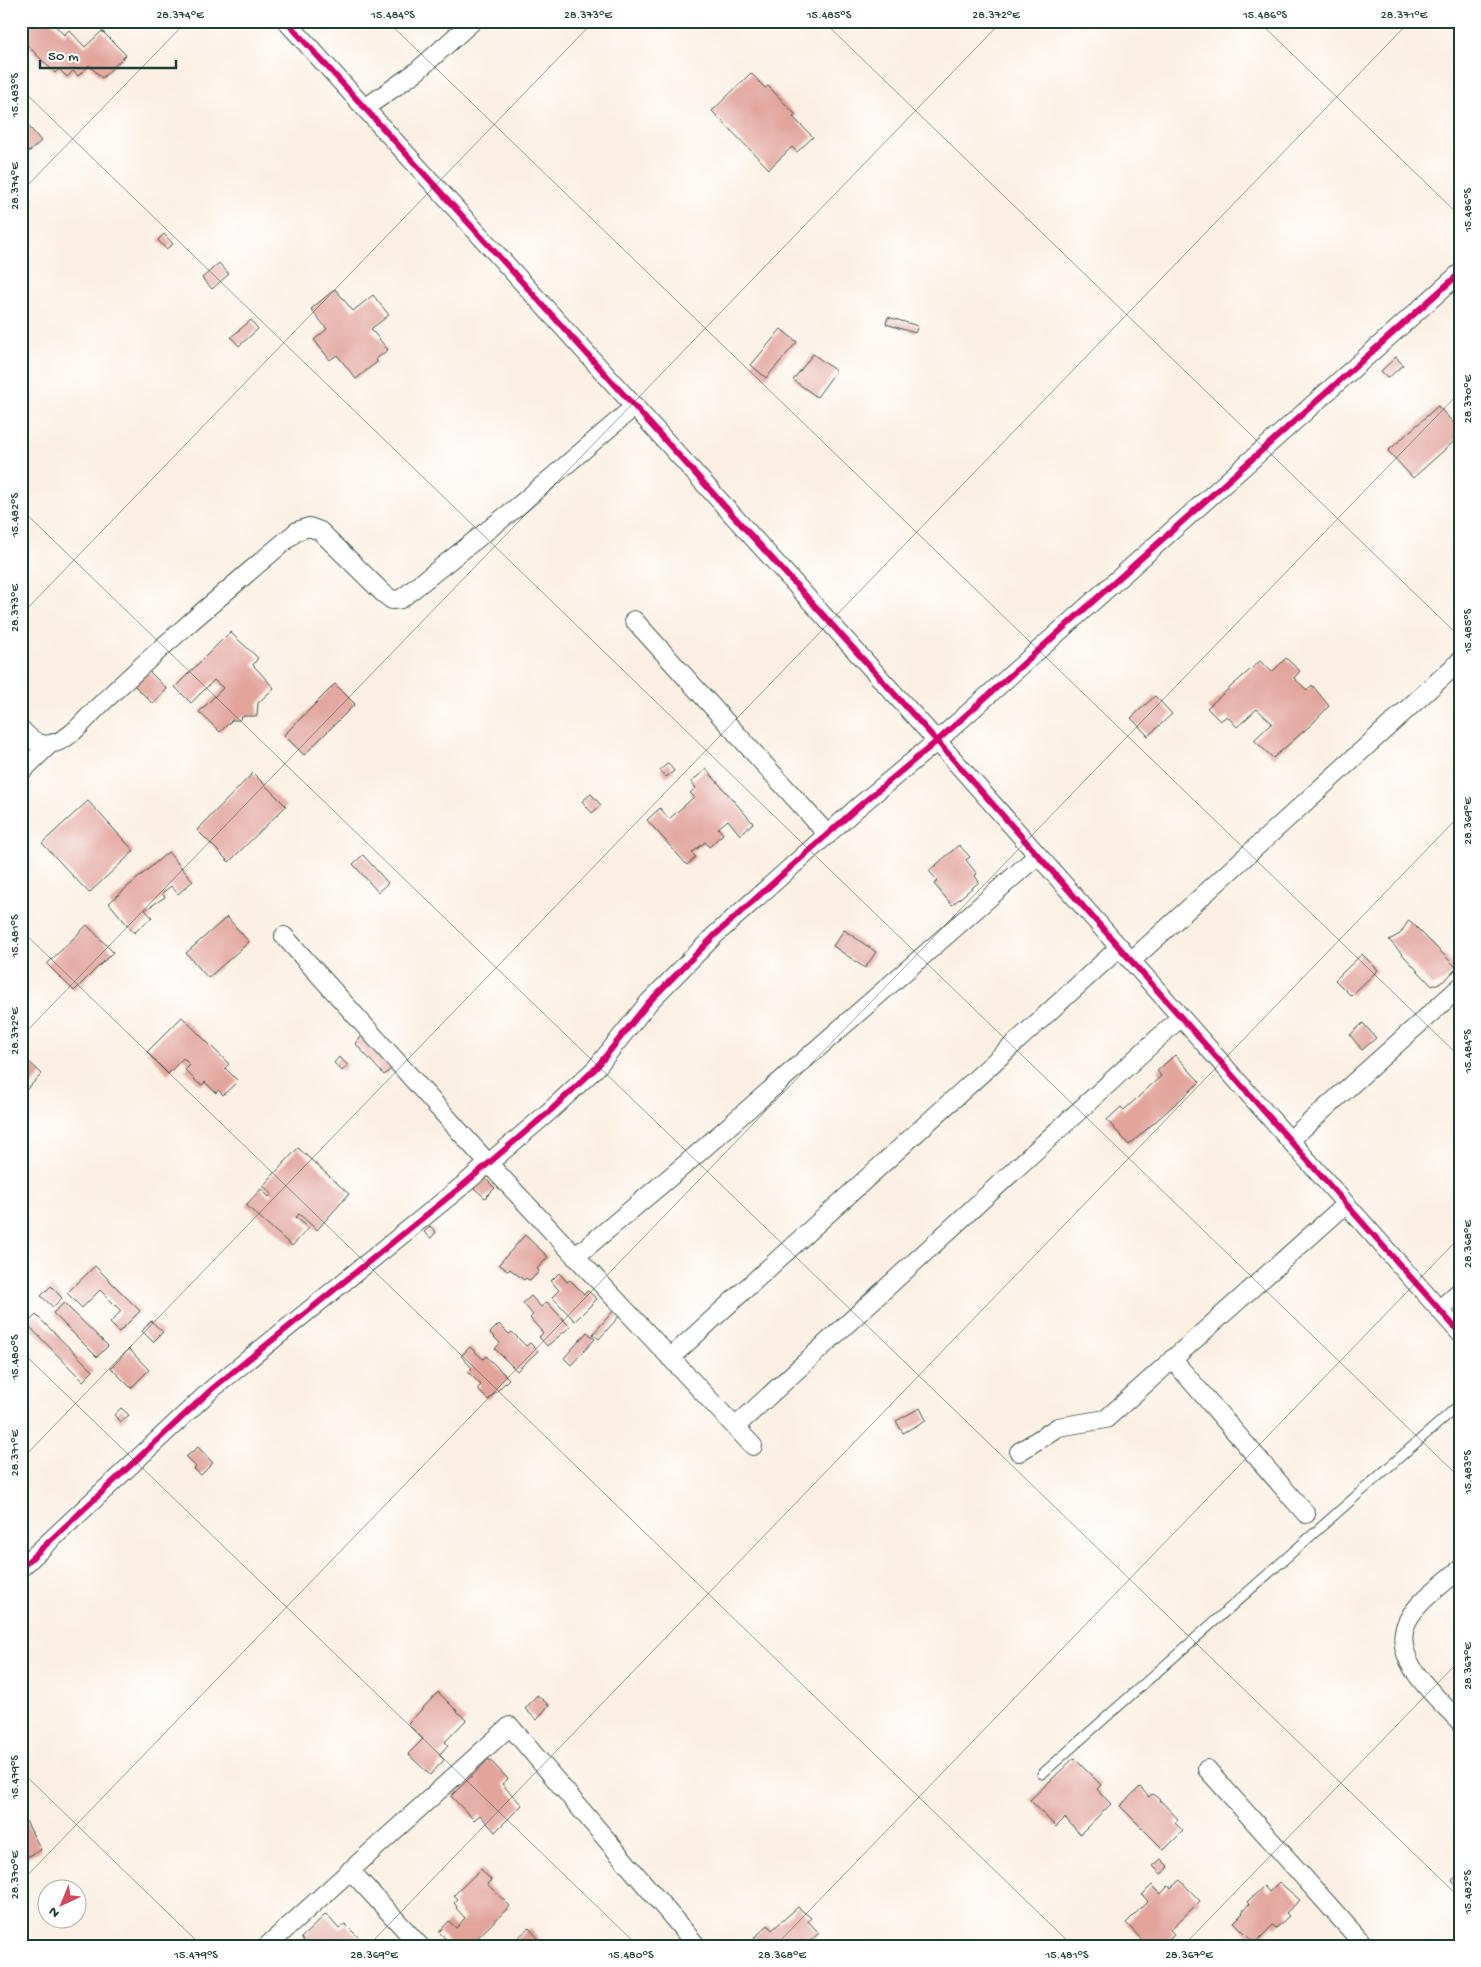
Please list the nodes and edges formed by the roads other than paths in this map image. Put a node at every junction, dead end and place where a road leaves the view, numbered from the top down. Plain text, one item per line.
1 (286, 21) edge
2 (473, 21) edge
3 (365, 108) junction
4 (1460, 273) edge
5 (635, 406) junction
6 (634, 620) dead end
7 (1460, 662) edge
8 (21, 729) edge
9 (937, 741) junction
10 (49, 745) junction
11 (21, 772) edge
12 (828, 835) junction
13 (1038, 855) junction
14 (284, 936) dead end
15 (1125, 954) junction
16 (1460, 987) edge
17 (1181, 1018) junction
18 (1290, 1140) junction
19 (488, 1164) junction
20 (1346, 1204) junction
21 (575, 1257) junction
22 (1460, 1291) edge
23 (1439, 1310) junction
24 (1460, 1333) edge
25 (670, 1358) junction
26 (1172, 1359) junction
27 (1460, 1404) edge
28 (735, 1427) junction
29 (753, 1446) dead end
30 (1019, 1452) dead end
31 (1306, 1514) dead end
32 (21, 1568) edge
33 (1460, 1569) edge
34 (1460, 1722) edge
35 (1207, 1769) dead end
36 (1042, 1774) dead end
37 (350, 1870) junction
38 (267, 1946) edge
39 (420, 1946) edge
40 (697, 1946) edge
41 (1365, 1946) edge

1 - 3 street
2 - 3 street
3 - 5 street
4 - 9 street
5 - 9 street
5 - 10 street
6 - 12 street
7 - 15 street
8 - 10 street
9 - 12 street
9 - 13 street
10 - 11 street
12 - 19 street
13 - 15 street
13 - 21 street
14 - 19 street
15 - 17 street
15 - 25 street
16 - 18 street
17 - 18 street
17 - 28 street
18 - 20 street
19 - 21 street
19 - 32 street
20 - 23 street
20 - 26 street
21 - 25 street
22 - 23 street
23 - 24 street
25 - 28 street
26 - 30 street
26 - 31 street
27 - 36 lane
28 - 29 street
33 - 34 street
35 - 41 street
37 - 38 street
37 - 39 street
37 - 40 street

